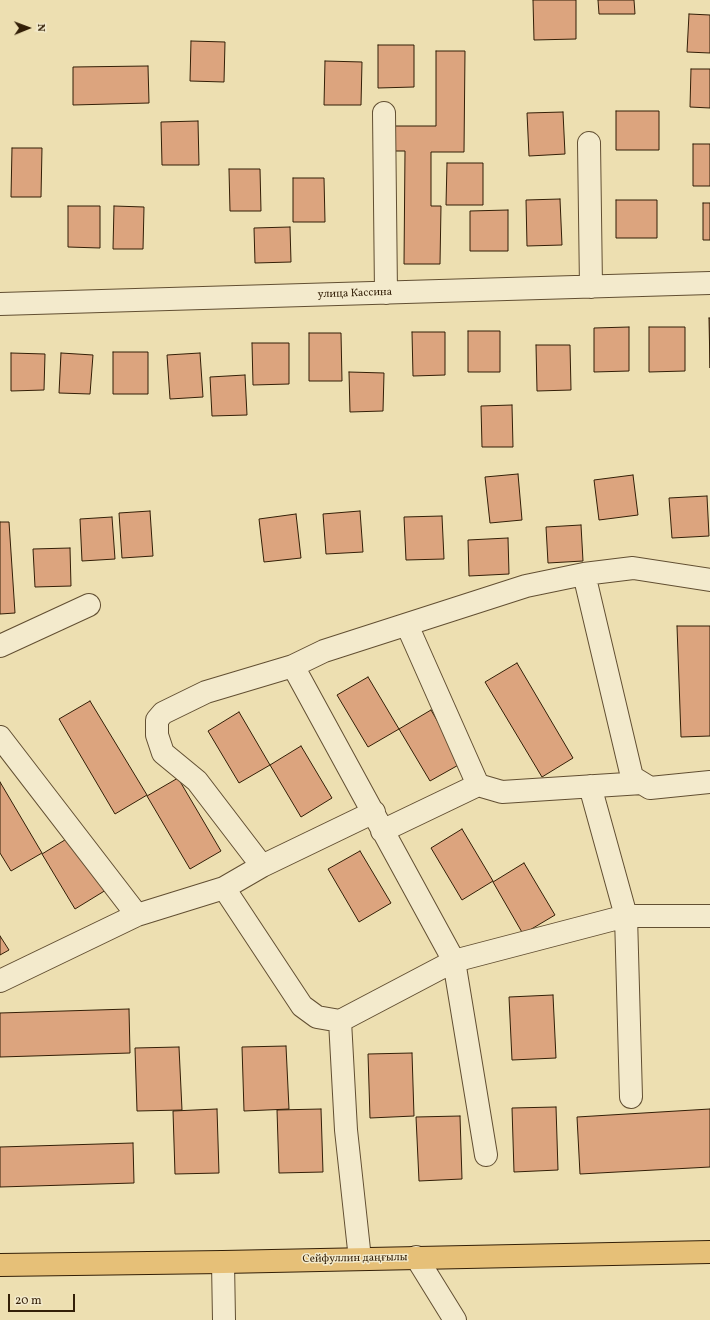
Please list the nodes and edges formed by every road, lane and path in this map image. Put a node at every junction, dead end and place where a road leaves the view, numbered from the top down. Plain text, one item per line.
1 (384, 113) dead end
2 (588, 143) dead end
3 (710, 283) edge
4 (591, 287) junction
5 (386, 293) junction
6 (0, 304) edge
7 (584, 574) junction
8 (710, 580) edge
9 (89, 605) dead end
10 (407, 624) junction
11 (0, 646) edge
12 (293, 666) junction
13 (0, 737) edge
14 (710, 782) edge
15 (642, 783) junction
16 (478, 785) junction
17 (590, 786) junction
18 (378, 822) junction
19 (262, 866) junction
20 (224, 888) junction
21 (136, 915) junction
22 (626, 916) junction
23 (710, 916) edge
24 (454, 961) junction
25 (0, 981) edge
26 (340, 1021) junction
27 (631, 1097) dead end
28 (486, 1156) dead end
29 (710, 1252) edge
30 (416, 1257) junction
31 (360, 1259) junction
32 (223, 1262) junction
33 (0, 1265) edge
34 (224, 1320) edge
35 (454, 1320) edge

1 - 5 street
2 - 4 street
3 - 4 street, улица Кассина
4 - 5 street, улица Кассина
5 - 6 street, улица Кассина
7 - 8 street
7 - 10 street
7 - 15 street
9 - 11 street
10 - 12 street
10 - 16 street
12 - 18 street
12 - 19 street
13 - 21 street
14 - 15 street
15 - 17 street
16 - 17 street
16 - 18 street
17 - 22 street
18 - 19 street
18 - 24 street
19 - 20 street
20 - 21 street
20 - 26 street
21 - 25 street
22 - 23 street
22 - 24 street
22 - 27 street
24 - 26 street
24 - 28 street
26 - 31 street
29 - 30 main road, Сейфуллин даңғылы
30 - 31 main road, Сейфуллин даңғылы
30 - 35 street
31 - 32 main road, Сейфуллин даңғылы
32 - 33 main road, Сейфуллин даңғылы
32 - 34 street

